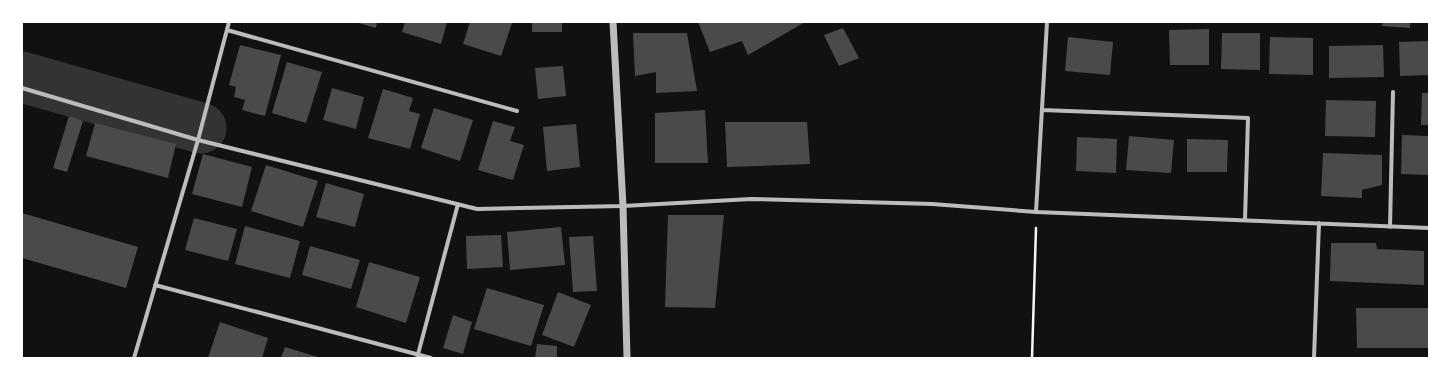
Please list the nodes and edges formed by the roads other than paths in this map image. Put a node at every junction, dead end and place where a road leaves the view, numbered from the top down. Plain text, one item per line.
1 (229, 22) edge
2 (612, 22) edge
3 (1047, 22) edge
4 (227, 30) junction
5 (22, 88) edge
6 (1393, 92) dead end
7 (1042, 110) junction
8 (517, 111) dead end
9 (198, 140) junction
10 (458, 204) junction
11 (623, 206) junction
12 (1036, 212) junction
13 (1245, 220) junction
14 (1319, 223) junction
15 (1390, 226) junction
16 (1429, 228) edge
17 (155, 285) junction
18 (417, 356) edge
19 (134, 358) edge
20 (430, 358) edge
21 (627, 358) edge
22 (1314, 358) edge

1 - 4 street
2 - 11 street
3 - 7 street
4 - 8 street
4 - 9 street
5 - 9 street
6 - 15 street
7 - 12 street
7 - 13 street
9 - 10 street
9 - 17 street
10 - 11 street
10 - 18 street
11 - 12 street
11 - 21 street
12 - 13 street
13 - 14 street
14 - 15 street
14 - 22 street
15 - 16 street
17 - 18 street
17 - 19 street
18 - 20 street

